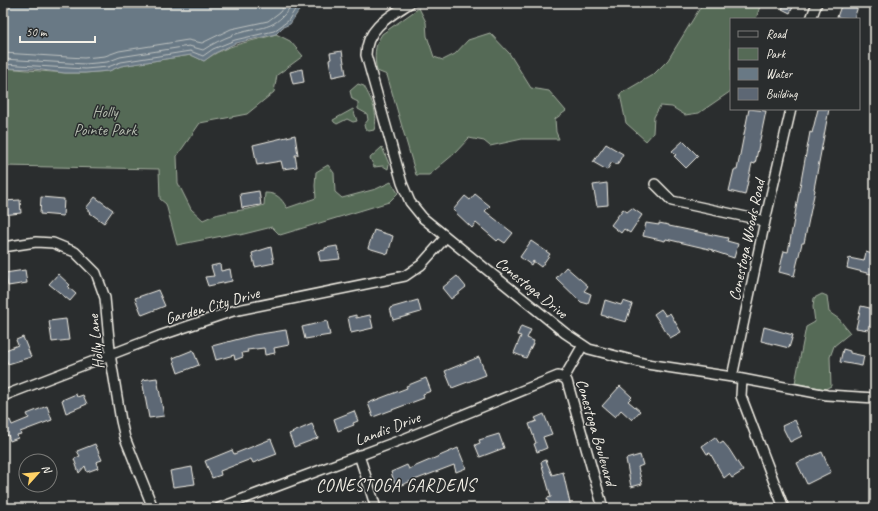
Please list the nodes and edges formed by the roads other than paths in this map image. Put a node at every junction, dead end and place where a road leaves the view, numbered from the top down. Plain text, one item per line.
1 (410, 3) edge
2 (817, 3) edge
3 (811, 18) edge
4 (790, 110) edge
5 (655, 184) dead end
6 (765, 221) junction
7 (446, 237) junction
8 (3, 247) edge
9 (583, 346) junction
10 (111, 354) junction
11 (732, 377) junction
12 (564, 378) junction
13 (742, 379) junction
14 (3, 396) edge
15 (875, 398) edge
16 (359, 455) junction
17 (153, 508) edge
18 (219, 508) edge
19 (376, 508) edge
20 (603, 508) edge
21 (784, 508) edge

1 - 7 street, Conestoga Drive
2 - 3 street
4 - 6 street, Conestoga Woods Road
5 - 6 street
6 - 11 street, Conestoga Woods Road
7 - 9 street, Conestoga Drive
7 - 10 street, Garden City Drive
8 - 10 street, Holly Lane
9 - 11 street, Conestoga Drive
9 - 12 street, Conestoga Boulevard
10 - 14 street, Garden City Drive
10 - 17 street, Holly Lane
11 - 13 street, Conestoga Drive
12 - 16 street, Landis Drive
12 - 20 street, Conestoga Boulevard
13 - 15 street, Conestoga Drive
13 - 21 street
16 - 18 street, Landis Drive
16 - 19 street

